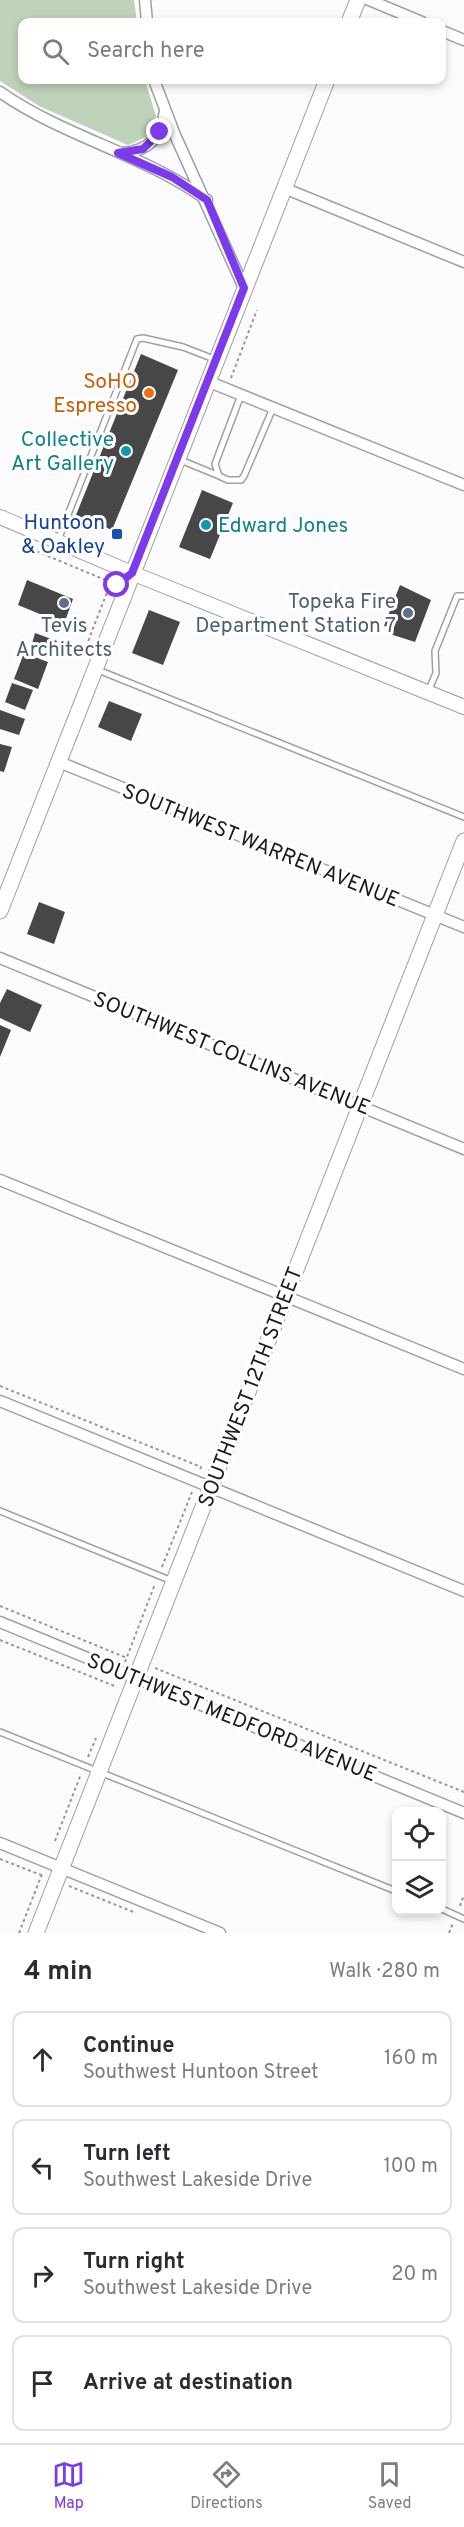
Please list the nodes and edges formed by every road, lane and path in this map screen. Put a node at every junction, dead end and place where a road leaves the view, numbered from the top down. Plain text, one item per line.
1 (145, 0) edge
2 (151, 0) edge
3 (358, 0) edge
4 (369, 0) edge
5 (147, 18) edge
6 (147, 18) edge
7 (351, 18) edge
8 (412, 18) edge
9 (446, 33) edge
10 (464, 40) edge
11 (156, 84) edge
12 (325, 84) edge
13 (0, 92) edge
14 (165, 109) junction
15 (118, 153) junction
16 (284, 188) junction
17 (207, 200) junction
18 (464, 262) edge
19 (244, 288) junction
20 (257, 310) dead end
21 (216, 360) junction
22 (207, 381) junction
23 (227, 389) junction
24 (241, 395) junction
25 (273, 408) junction
26 (177, 459) junction
27 (219, 476) junction
28 (464, 485) edge
29 (0, 517) edge
30 (57, 542) junction
31 (31, 549) dead end
32 (132, 573) junction
33 (111, 582) junction
34 (464, 596) edge
35 (84, 652) dead end
36 (95, 669) junction
37 (428, 693) junction
38 (464, 707) edge
39 (59, 762) junction
40 (464, 817) edge
41 (464, 841) edge
42 (0, 912) edge
43 (434, 915) junction
44 (464, 927) edge
45 (0, 958) edge
46 (360, 1106) junction
47 (464, 1149) edge
48 (0, 1180) edge
49 (286, 1295) junction
50 (464, 1369) edge
51 (0, 1386) edge
52 (0, 1401) edge
53 (196, 1481) junction
54 (211, 1488) junction
55 (0, 1511) edge
56 (158, 1576) junction
57 (173, 1582) junction
58 (464, 1591) edge
59 (0, 1606) edge
60 (0, 1622) edge
61 (0, 1640) edge
62 (134, 1660) junction
63 (129, 1675) junction
64 (117, 1687) junction
65 (112, 1697) dead end
66 (0, 1732) edge
67 (96, 1737) dead end
68 (84, 1767) junction
69 (99, 1771) junction
70 (464, 1792) edge
71 (464, 1813) edge
72 (55, 1841) dead end
73 (0, 1843) edge
74 (0, 1858) edge
75 (52, 1872) junction
76 (392, 1889) edge
77 (446, 1912) edge
78 (145, 1917) dead end
79 (464, 1919) edge
80 (18, 1933) edge
81 (36, 1933) edge
82 (220, 1933) edge

1 - 5 street
2 - 6 street
3 - 7 main road
4 - 8 street
9 - 10 street
11 - 14 street
12 - 16 main road
13 - 15 street
14 - 15 street
14 - 17 street
15 - 17 street
16 - 18 street
16 - 19 main road
17 - 19 street
19 - 21 main road
20 - 23 path
21 - 22 main road
21 - 30 lane
22 - 23 street
22 - 26 main road
23 - 24 street
24 - 25 street
24 - 27 lane
25 - 27 lane
25 - 28 street
26 - 27 lane
26 - 32 main road
29 - 30 street
30 - 32 street
31 - 33 path
32 - 33 path
32 - 36 main road
32 - 37 street
33 - 35 path
34 - 37 lane
36 - 39 main road
36 - 40 lane
37 - 38 street
39 - 42 main road
39 - 43 street, SOUTHWEST WARREN AVENUE
41 - 43 main road, SOUTHWEST 12TH STREET
43 - 44 street, SOUTHWEST WARREN AVENUE
43 - 46 main road, SOUTHWEST 12TH STREET
45 - 46 street, SOUTHWEST COLLINS AVENUE
46 - 47 street, SOUTHWEST COLLINS AVENUE
46 - 49 main road, SOUTHWEST 12TH STREET
48 - 49 street
49 - 50 street
49 - 54 main road, SOUTHWEST 12TH STREET
51 - 53 path
52 - 53 street
53 - 54 street
53 - 56 path
54 - 57 main road, SOUTHWEST 12TH STREET
54 - 58 street
55 - 56 lane
56 - 57 lane
56 - 62 path
57 - 62 main road, SOUTHWEST 12TH STREET
59 - 62 path
60 - 63 street, SOUTHWEST MEDFORD AVENUE
61 - 64 path
62 - 63 main road, SOUTHWEST 12TH STREET
62 - 63 path
62 - 70 path
63 - 64 path
63 - 69 main road, SOUTHWEST 12TH STREET
63 - 71 street, SOUTHWEST MEDFORD AVENUE
64 - 65 path
66 - 68 lane
67 - 68 path
68 - 69 lane
68 - 72 path
69 - 75 main road, SOUTHWEST 12TH STREET
69 - 76 lane
73 - 75 street
74 - 75 path
75 - 78 path
75 - 80 path
75 - 81 main road, SOUTHWEST 12TH STREET
75 - 82 street
77 - 79 lane

